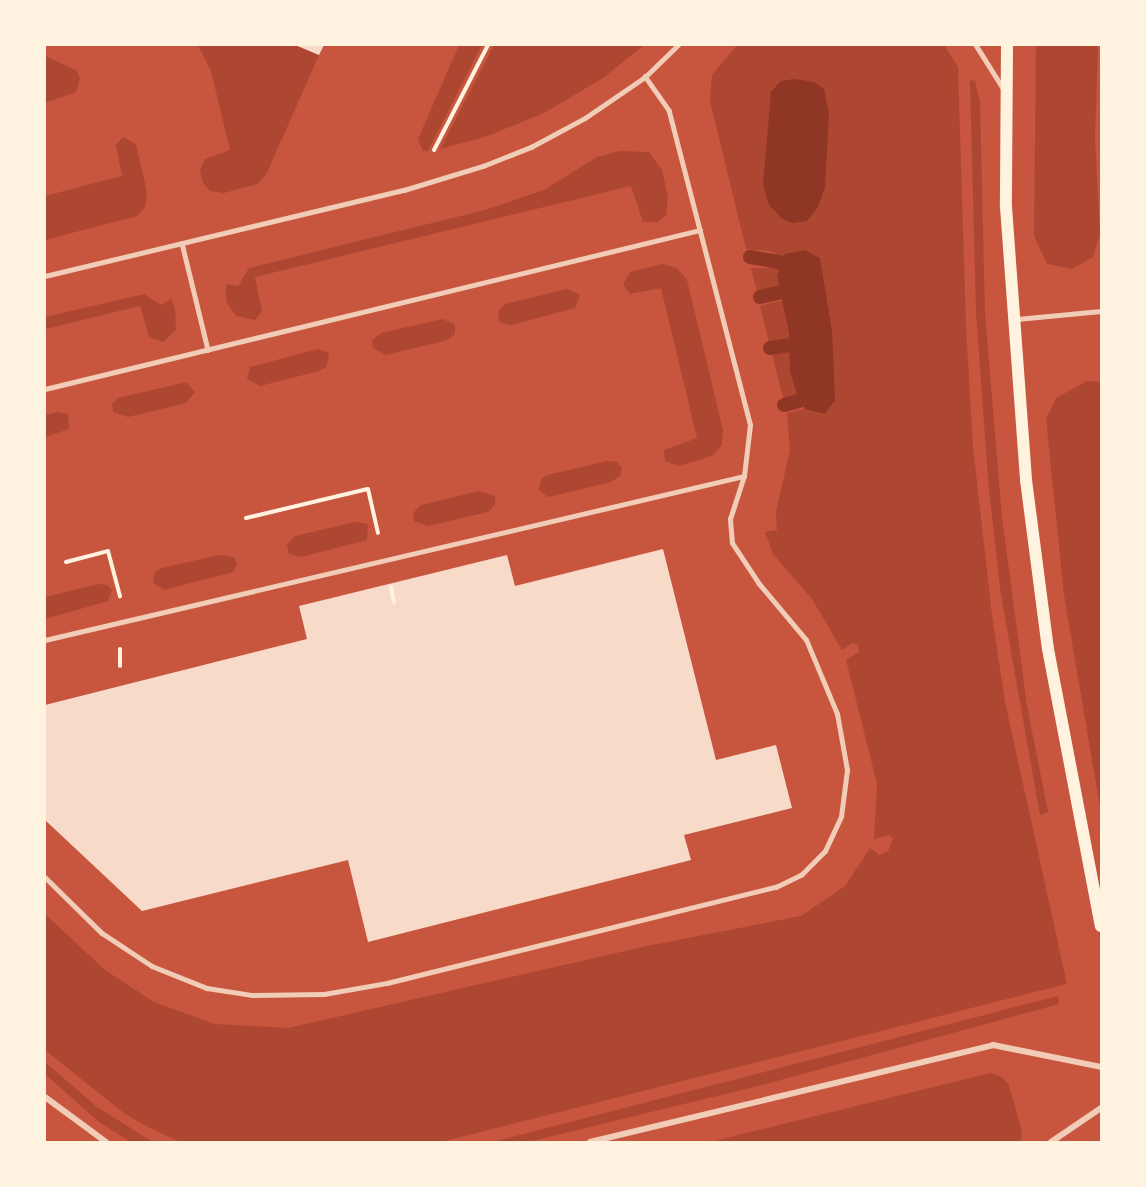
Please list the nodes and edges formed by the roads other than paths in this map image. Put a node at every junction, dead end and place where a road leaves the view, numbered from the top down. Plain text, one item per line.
1 (678, 45) edge
2 (976, 45) edge
3 (1007, 45) edge
4 (645, 77) junction
5 (1005, 91) junction
6 (700, 230) junction
7 (182, 243) junction
8 (45, 276) edge
9 (1101, 311) edge
10 (1011, 320) junction
11 (208, 350) junction
12 (45, 389) edge
13 (744, 476) junction
14 (45, 640) edge
15 (45, 877) edge
16 (1101, 926) edge
17 (1101, 1067) edge
18 (45, 1096) edge
19 (1101, 1108) edge
20 (106, 1142) edge
21 (590, 1142) edge
22 (1051, 1142) edge

1 - 4 lane
2 - 5 lane
3 - 5 main road
4 - 6 lane
4 - 7 lane
5 - 10 main road
6 - 11 lane
6 - 13 lane
7 - 8 lane
7 - 11 lane
9 - 10 lane
10 - 16 main road
11 - 12 lane
13 - 14 lane
13 - 15 lane
17 - 21 street
18 - 20 street
19 - 22 street

